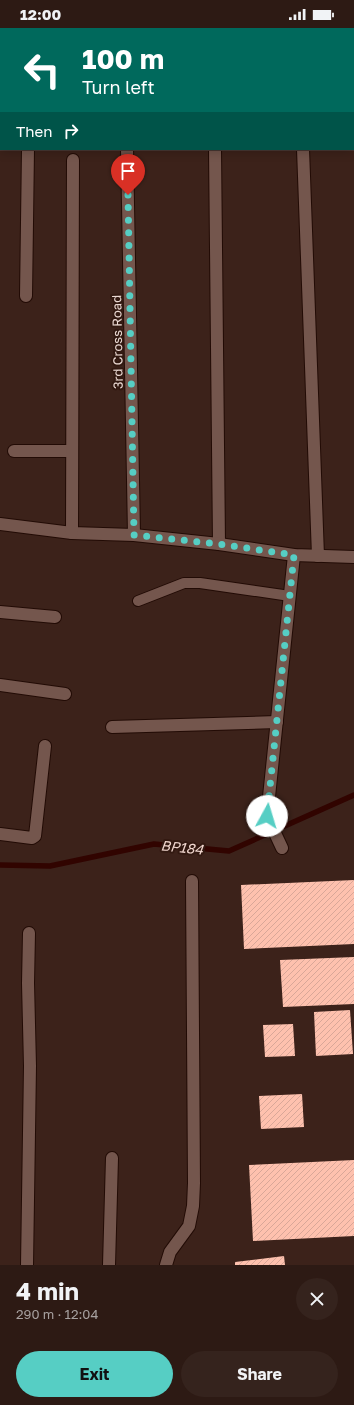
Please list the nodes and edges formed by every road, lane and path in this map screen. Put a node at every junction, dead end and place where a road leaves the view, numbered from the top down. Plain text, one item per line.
1 (28, 150) edge
2 (127, 150) edge
3 (215, 150) edge
4 (303, 150) edge
5 (73, 160) dead end
6 (26, 296) dead end
7 (14, 451) dead end
8 (72, 451) junction
9 (0, 524) edge
10 (72, 533) junction
11 (134, 535) junction
12 (219, 544) junction
13 (294, 555) junction
14 (318, 556) junction
15 (354, 557) edge
16 (290, 596) junction
17 (138, 601) dead end
18 (0, 612) edge
19 (54, 617) dead end
20 (0, 685) edge
21 (64, 694) dead end
22 (277, 722) junction
23 (112, 727) dead end
24 (45, 746) dead end
25 (0, 834) edge
26 (282, 848) dead end
27 (192, 881) dead end
28 (29, 933) dead end
29 (112, 1158) dead end
30 (27, 1265) edge
31 (109, 1265) edge
32 (166, 1265) edge

1 - 6 street
2 - 11 street, 3rd Cross Road
3 - 12 street
4 - 14 street
5 - 8 street
7 - 8 street
8 - 10 street
9 - 10 street
10 - 11 street
11 - 12 street
12 - 13 street
13 - 14 street
13 - 16 street
14 - 15 street
16 - 17 lane
16 - 22 street
18 - 19 street
20 - 21 street
22 - 23 street
22 - 26 street
24 - 25 street
27 - 32 street
28 - 30 street
29 - 31 street

